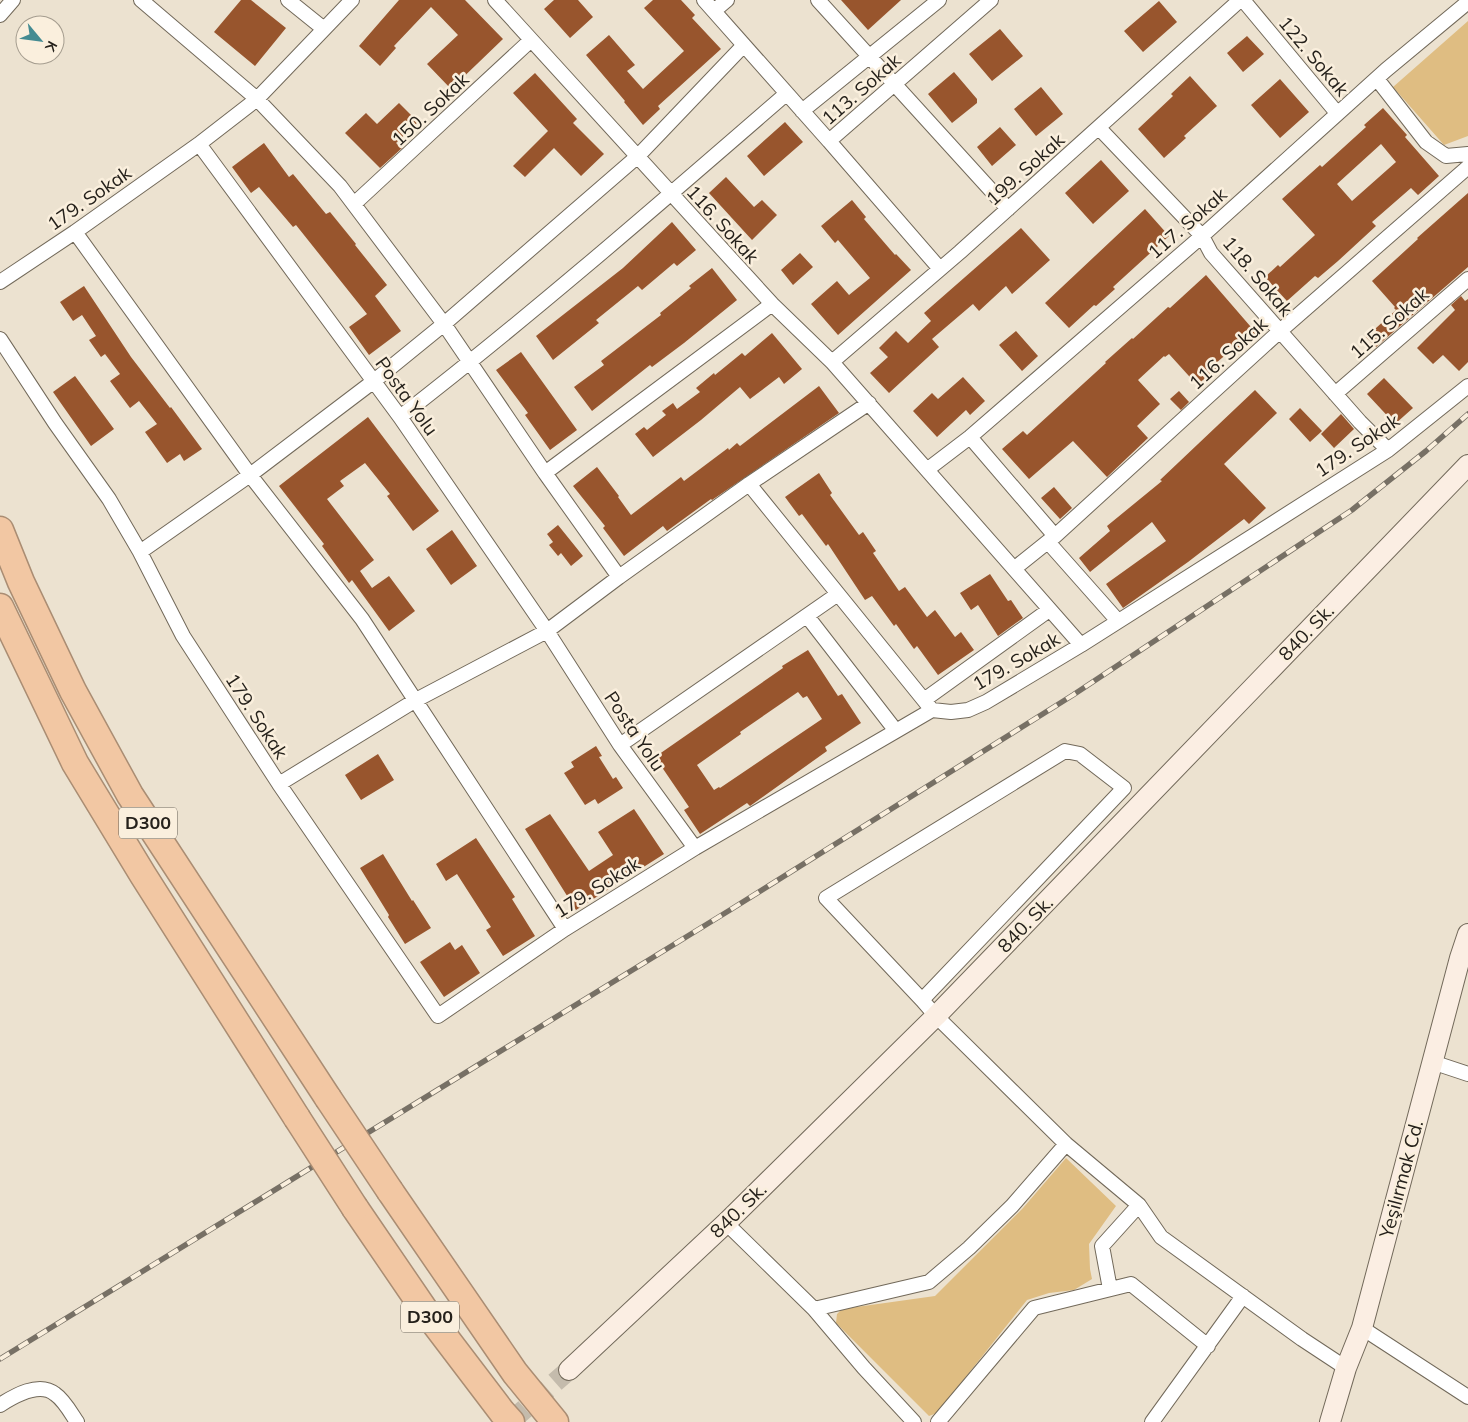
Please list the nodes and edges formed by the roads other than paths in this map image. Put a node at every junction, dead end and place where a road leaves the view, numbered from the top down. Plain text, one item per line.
1 (13, 0) edge
2 (141, 0) edge
3 (288, 0) edge
4 (352, 0) edge
5 (495, 0) edge
6 (704, 0) edge
7 (727, 0) edge
8 (818, 0) edge
9 (939, 0) edge
10 (990, 0) edge
11 (1241, 0) edge
12 (1464, 3) edge
13 (714, 12) junction
14 (0, 15) edge
15 (324, 29) junction
16 (532, 40) junction
17 (744, 45) junction
18 (868, 56) junction
19 (1376, 78) junction
20 (895, 84) junction
21 (786, 94) junction
22 (257, 99) junction
23 (802, 111) junction
24 (1337, 113) junction
25 (1099, 128) junction
26 (829, 141) junction
27 (199, 144) junction
28 (1468, 154) edge
29 (638, 156) junction
30 (1468, 167) edge
31 (670, 194) junction
32 (354, 204) junction
33 (1008, 209) junction
34 (75, 232) junction
35 (1202, 236) junction
36 (940, 269) junction
37 (1468, 280) edge
38 (0, 282) edge
39 (772, 304) junction
40 (444, 324) junction
41 (1280, 331) junction
42 (0, 339) edge
43 (471, 362) junction
44 (832, 362) junction
45 (374, 381) junction
46 (1468, 386) edge
47 (1335, 394) junction
48 (869, 403) junction
49 (400, 417) junction
50 (970, 438) junction
51 (1388, 450) junction
52 (1468, 465) edge
53 (928, 469) junction
54 (546, 473) junction
55 (250, 475) junction
56 (749, 484) junction
57 (0, 530) edge
58 (1051, 539) junction
59 (140, 552) junction
60 (1015, 568) junction
61 (619, 577) junction
62 (838, 594) junction
63 (0, 607) edge
64 (1049, 610) junction
65 (807, 616) junction
66 (1118, 621) junction
67 (547, 631) junction
68 (1081, 645) junction
69 (416, 700) junction
70 (928, 705) junction
71 (896, 731) junction
72 (620, 745) junction
73 (278, 784) junction
74 (694, 848) junction
75 (565, 929) junction
76 (1468, 934) edge
77 (1464, 958) edge
78 (922, 1000) junction
79 (936, 1016) junction
80 (1432, 1062) junction
81 (1468, 1074) edge
82 (1066, 1144) junction
83 (1138, 1205) junction
84 (726, 1223) junction
85 (1110, 1289) junction
86 (1243, 1296) junction
87 (814, 1309) junction
88 (1362, 1328) junction
89 (1208, 1346) junction
90 (1346, 1368) junction
91 (569, 1370) tunnel mouth
92 (1468, 1397) edge
93 (0, 1405) edge
94 (77, 1422) edge
95 (511, 1422) edge
96 (555, 1422) edge
97 (914, 1422) edge
98 (938, 1422) edge
99 (1152, 1422) edge
100 (1330, 1422) edge

1 - 14 street
2 - 22 street
3 - 15 street
4 - 15 street
5 - 16 street, 116. Sokak
6 - 13 street, 113. Sokak
7 - 13 street
8 - 18 street
9 - 18 street
10 - 20 street, 113. Sokak
11 - 24 street, 122. Sokak
11 - 25 street, 199. Sokak
12 - 19 street, 117. Sokak
13 - 17 street, 113. Sokak
15 - 22 street
16 - 29 street, 116. Sokak
16 - 32 street, 150. Sokak
17 - 21 street, 113. Sokak
17 - 29 street
18 - 20 street
18 - 23 street
19 - 24 street, 117. Sokak
19 - 28 street
20 - 26 street, 113. Sokak
20 - 33 street
21 - 23 street, 113. Sokak
21 - 31 street
22 - 27 street
22 - 32 street
23 - 26 street, 113. Sokak
24 - 35 street, 117. Sokak
25 - 33 street, 199. Sokak
25 - 35 street, 118. Sokak
26 - 36 street
27 - 34 street, 179. Sokak
27 - 45 street, Posta Yolu
29 - 31 street, 116. Sokak
29 - 40 street
30 - 41 street, 116. Sokak
31 - 39 street, 116. Sokak
31 - 43 street
32 - 40 street
33 - 36 street, 199. Sokak
34 - 38 street, 179. Sokak
34 - 55 street
35 - 41 street, 118. Sokak
35 - 50 street, 117. Sokak
36 - 44 street, 199. Sokak
37 - 47 street, 115. Sokak
39 - 44 street, 116. Sokak
39 - 54 street
40 - 43 street
40 - 45 street
41 - 47 street, 118. Sokak
41 - 58 street, 116. Sokak
42 - 59 street, 179. Sokak
43 - 49 street
43 - 54 street
44 - 48 street, 116. Sokak
45 - 49 street, Posta Yolu
45 - 55 street
46 - 51 street, 179. Sokak
47 - 51 street, 118. Sokak
48 - 53 street, 116. Sokak
48 - 56 street
49 - 67 street, Posta Yolu
50 - 53 street, 117. Sokak
50 - 58 street
51 - 66 street, 179. Sokak
52 - 79 street, 840. Sk.
53 - 60 street, 116. Sokak
54 - 61 street
55 - 59 street
55 - 69 street
56 - 61 street
56 - 62 street
57 - 96 highway, D300, bridge
58 - 60 street, 116. Sokak
58 - 66 street
59 - 73 street, 179. Sokak
60 - 64 street, 116. Sokak
61 - 67 street
62 - 65 street
62 - 70 street
63 - 95 highway, D300, bridge
64 - 68 street, 116. Sokak
64 - 70 street
65 - 71 street
65 - 72 street
66 - 68 street, 179. Sokak
67 - 69 street
67 - 72 street, Posta Yolu
68 - 70 street, 179. Sokak
69 - 73 street
69 - 75 street
70 - 71 street, 179. Sokak
71 - 74 street, 179. Sokak
72 - 74 street, Posta Yolu
73 - 75 street, 179. Sokak
74 - 75 street, 179. Sokak
76 - 77 street, Yeşilırmak Cd.
77 - 80 street, Yeşilırmak Cd.
78 - 78 street
78 - 79 street
79 - 82 street
79 - 84 street, 840. Sk.
80 - 81 street
80 - 88 street, Yeşilırmak Cd.
82 - 83 street
82 - 87 street
83 - 85 street
83 - 86 street
84 - 87 street
84 - 91 street, 840. Sk.
85 - 89 street
85 - 98 street
86 - 89 street
86 - 90 street
87 - 97 street
88 - 90 street, Yeşilırmak Cd.
88 - 92 street
89 - 99 street
90 - 100 street, Yeşilırmak Cd.
93 - 94 street

